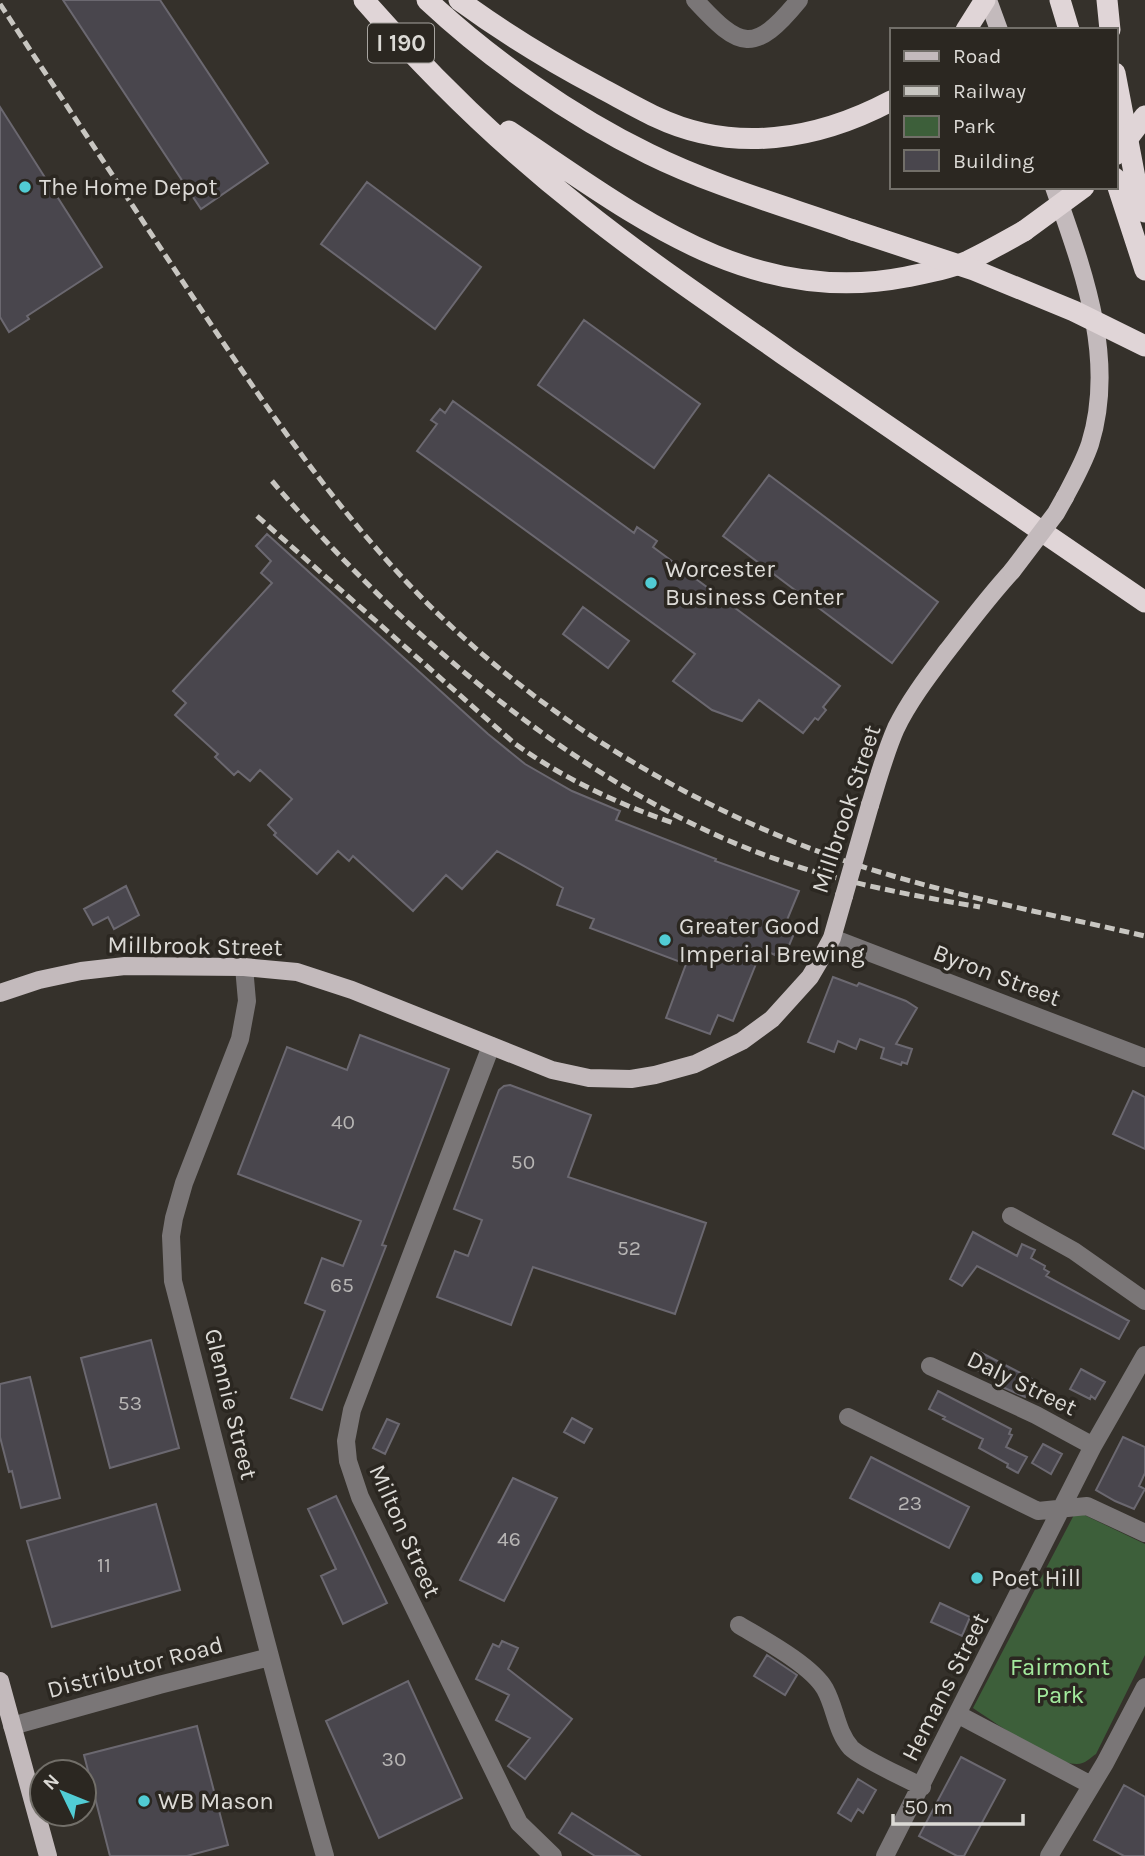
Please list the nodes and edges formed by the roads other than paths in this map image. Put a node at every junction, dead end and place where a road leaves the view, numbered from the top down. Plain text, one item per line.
1 (364, 0) edge
2 (427, 0) edge
3 (459, 0) edge
4 (695, 0) edge
5 (799, 0) edge
6 (987, 0) edge
7 (1060, 0) edge
8 (1107, 0) edge
9 (967, 28) edge
10 (998, 28) edge
11 (1068, 28) edge
12 (1110, 28) edge
13 (441, 83) junction
14 (1117, 84) edge
15 (890, 101) edge
16 (1145, 116) edge
17 (1117, 152) edge
18 (1117, 184) edge
19 (1055, 189) edge
20 (1081, 189) edge
21 (1145, 212) edge
22 (1145, 270) edge
23 (1145, 346) edge
24 (1145, 602) edge
25 (832, 938) junction
26 (244, 967) junction
27 (0, 993) edge
28 (491, 1046) junction
29 (1145, 1058) edge
30 (1011, 1216) dead end
31 (1145, 1301) edge
32 (1145, 1355) edge
33 (930, 1366) dead end
34 (848, 1417) dead end
35 (1093, 1446) junction
36 (1062, 1507) junction
37 (1145, 1534) edge
38 (739, 1625) dead end
39 (270, 1657) junction
40 (0, 1681) edge
41 (1145, 1687) edge
42 (959, 1715) junction
43 (12, 1726) junction
44 (1091, 1785) junction
45 (922, 1787) junction
46 (48, 1856) edge
47 (326, 1856) edge
48 (553, 1856) edge
49 (885, 1856) edge
50 (1049, 1856) edge

1 - 13 highway, I 190
2 - 23 highway, bridge
3 - 15 highway
4 - 5 street
6 - 9 highway
6 - 10 main road
7 - 11 highway
8 - 12 highway
13 - 20 highway, bridge
13 - 24 highway
14 - 21 highway
16 - 17 highway, bridge
18 - 22 highway
19 - 25 main road, Millbrook Street, bridge
25 - 28 main road, Millbrook Street
25 - 29 street, Byron Street
26 - 27 main road, Millbrook Street
26 - 28 main road, Millbrook Street
26 - 39 street, Glennie Street
28 - 48 street, Milton Street
30 - 31 street
32 - 35 street, Hemans Street
33 - 35 street, Daly Street
34 - 36 street
35 - 36 street, Hemans Street
36 - 37 street
36 - 42 street, Hemans Street
38 - 45 street
39 - 43 street, Distributor Road
39 - 47 street, Glennie Street
40 - 43 main road
41 - 44 street
42 - 44 street
42 - 45 street, Hemans Street
43 - 46 main road
44 - 50 street
45 - 49 street, Hemans Street

